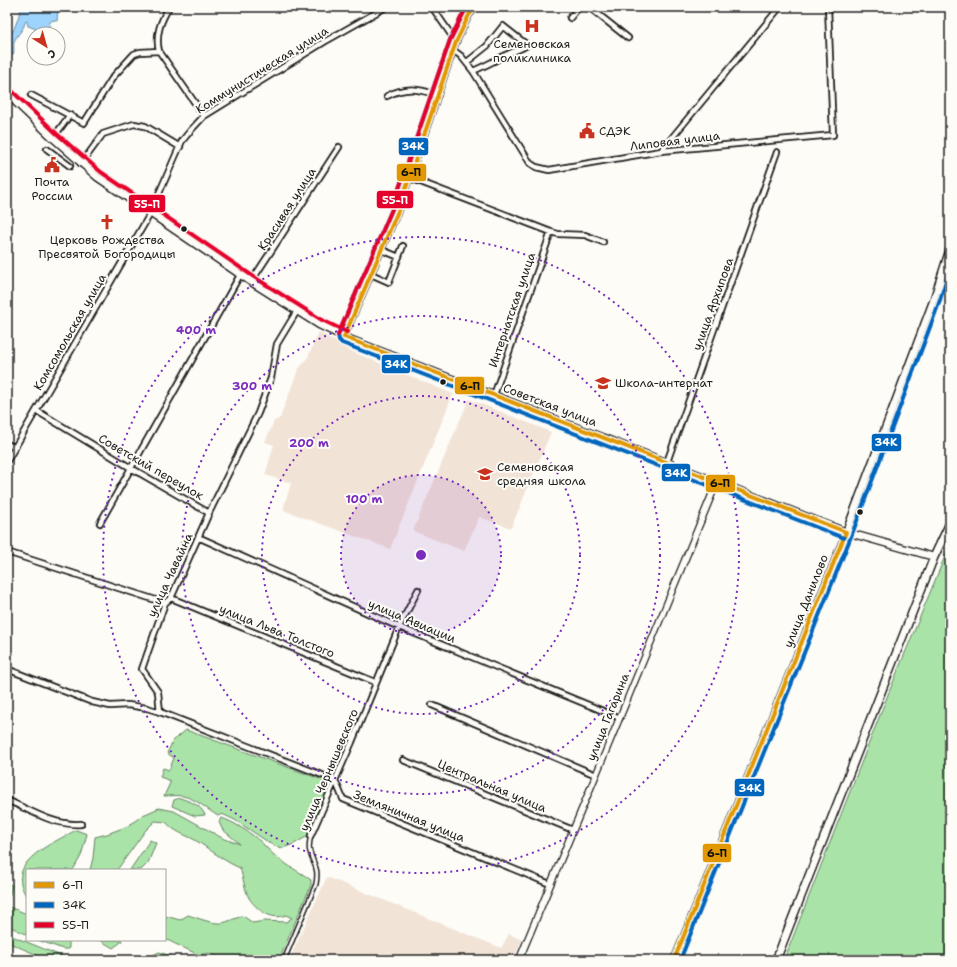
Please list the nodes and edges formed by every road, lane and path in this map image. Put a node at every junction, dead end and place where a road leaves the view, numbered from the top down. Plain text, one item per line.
1 (169, 7) edge
2 (386, 7) edge
3 (432, 7) edge
4 (476, 7) edge
5 (579, 7) edge
6 (589, 7) edge
7 (780, 7) edge
8 (828, 7) edge
9 (570, 18) dead end
10 (628, 38) dead end
11 (456, 42) junction
12 (454, 50) junction
13 (159, 51) junction
14 (467, 62) junction
15 (473, 71) junction
16 (7, 94) edge
17 (31, 95) dead end
18 (438, 95) junction
19 (387, 96) dead end
20 (70, 115) junction
21 (204, 116) junction
22 (53, 138) junction
23 (180, 147) junction
24 (339, 147) dead end
25 (47, 149) dead end
26 (661, 152) junction
27 (777, 152) dead end
28 (81, 164) junction
29 (70, 166) dead end
30 (410, 178) junction
31 (150, 214) junction
32 (551, 232) junction
33 (603, 242) dead end
34 (403, 246) dead end
35 (950, 248) edge
36 (382, 250) junction
37 (399, 257) junction
38 (371, 274) junction
39 (240, 275) junction
40 (250, 282) junction
41 (297, 311) junction
42 (344, 337) junction
43 (494, 396) junction
44 (37, 410) junction
45 (7, 444) edge
46 (14, 447) junction
47 (7, 461) edge
48 (667, 462) junction
49 (131, 468) junction
50 (717, 482) junction
51 (209, 513) junction
52 (100, 523) dead end
53 (950, 523) edge
54 (846, 532) junction
55 (198, 537) junction
56 (7, 552) edge
57 (934, 557) junction
58 (418, 590) dead end
59 (171, 598) junction
60 (165, 603) junction
61 (399, 626) junction
62 (7, 669) edge
63 (376, 682) junction
64 (432, 705) dead end
65 (160, 712) junction
66 (620, 718) junction
67 (403, 760) dead end
68 (596, 775) junction
69 (335, 780) junction
70 (7, 800) edge
71 (81, 824) dead end
72 (573, 830) junction
73 (311, 835) joint
74 (550, 884) junction
75 (284, 960) edge
76 (519, 960) edge
77 (674, 960) edge
78 (776, 960) edge

1 - 13 street
2 - 21 street, Коммунистическая улица
3 - 11 street
4 - 11 street
5 - 9 street
6 - 10 street
7 - 26 street
8 - 26 street, Липовая улица
11 - 12 street
12 - 14 street, Липовая улица
12 - 18 street
13 - 20 street
13 - 21 street
14 - 15 street, Липовая улица
14 - 15 street
15 - 26 street, Липовая улица
16 - 22 main road, Советская улица
17 - 20 street
18 - 19 street
18 - 30 street
20 - 22 street
21 - 23 street, Коммунистическая улица
22 - 28 main road, Советская улица
23 - 28 street
23 - 31 street, Коммунистическая улица
24 - 40 street, Красивая улица
25 - 29 street
27 - 48 street, улица Архипова
28 - 31 main road, Советская улица
30 - 32 street
30 - 36 street
31 - 39 main road, Советская улица
31 - 44 street, Комсомольская улица
32 - 33 street
32 - 43 street, Интернатская улица
34 - 37 street
35 - 54 main road, улица Данилово
36 - 37 street
36 - 38 street
37 - 38 street
38 - 42 street
39 - 40 main road, Советская улица
39 - 49 street
40 - 41 main road, Советская улица
41 - 42 main road, Советская улица
41 - 51 street, Советский переулок
42 - 43 main road, Советская улица
43 - 48 main road, Советская улица
44 - 46 street, Комсомольская улица
44 - 49 street, Советский переулок
45 - 46 street
46 - 47 street, Комсомольская улица
48 - 50 main road, Советская улица
49 - 51 street, Советский переулок
49 - 52 street
50 - 54 main road, Советская улица
50 - 66 street, улица Гагарина
51 - 55 street, улица Чавайна
53 - 57 main road
54 - 57 main road, Советская улица
54 - 77 street, улица Данилово
55 - 59 street, улица Чавайна
55 - 61 street, улица Авиации
56 - 60 street
57 - 78 main road
58 - 61 street, улица Чернышевского
59 - 60 street, улица Чавайна
59 - 63 street, улица Льва Толстого
60 - 65 street, улица Чавайна
61 - 63 street, улица Чернышевского
61 - 66 street, улица Авиации
62 - 65 street
63 - 69 street, улица Чернышевского
64 - 68 street
65 - 69 street
66 - 68 street, улица Гагарина
67 - 72 street, Центральная улица
68 - 72 street, улица Гагарина
69 - 73 street, улица Чернышевского
69 - 74 street, Земляничная улица
70 - 71 street
72 - 74 street, улица Гагарина
73 - 75 street, улица Чернышевского
74 - 76 street, улица Гагарина

